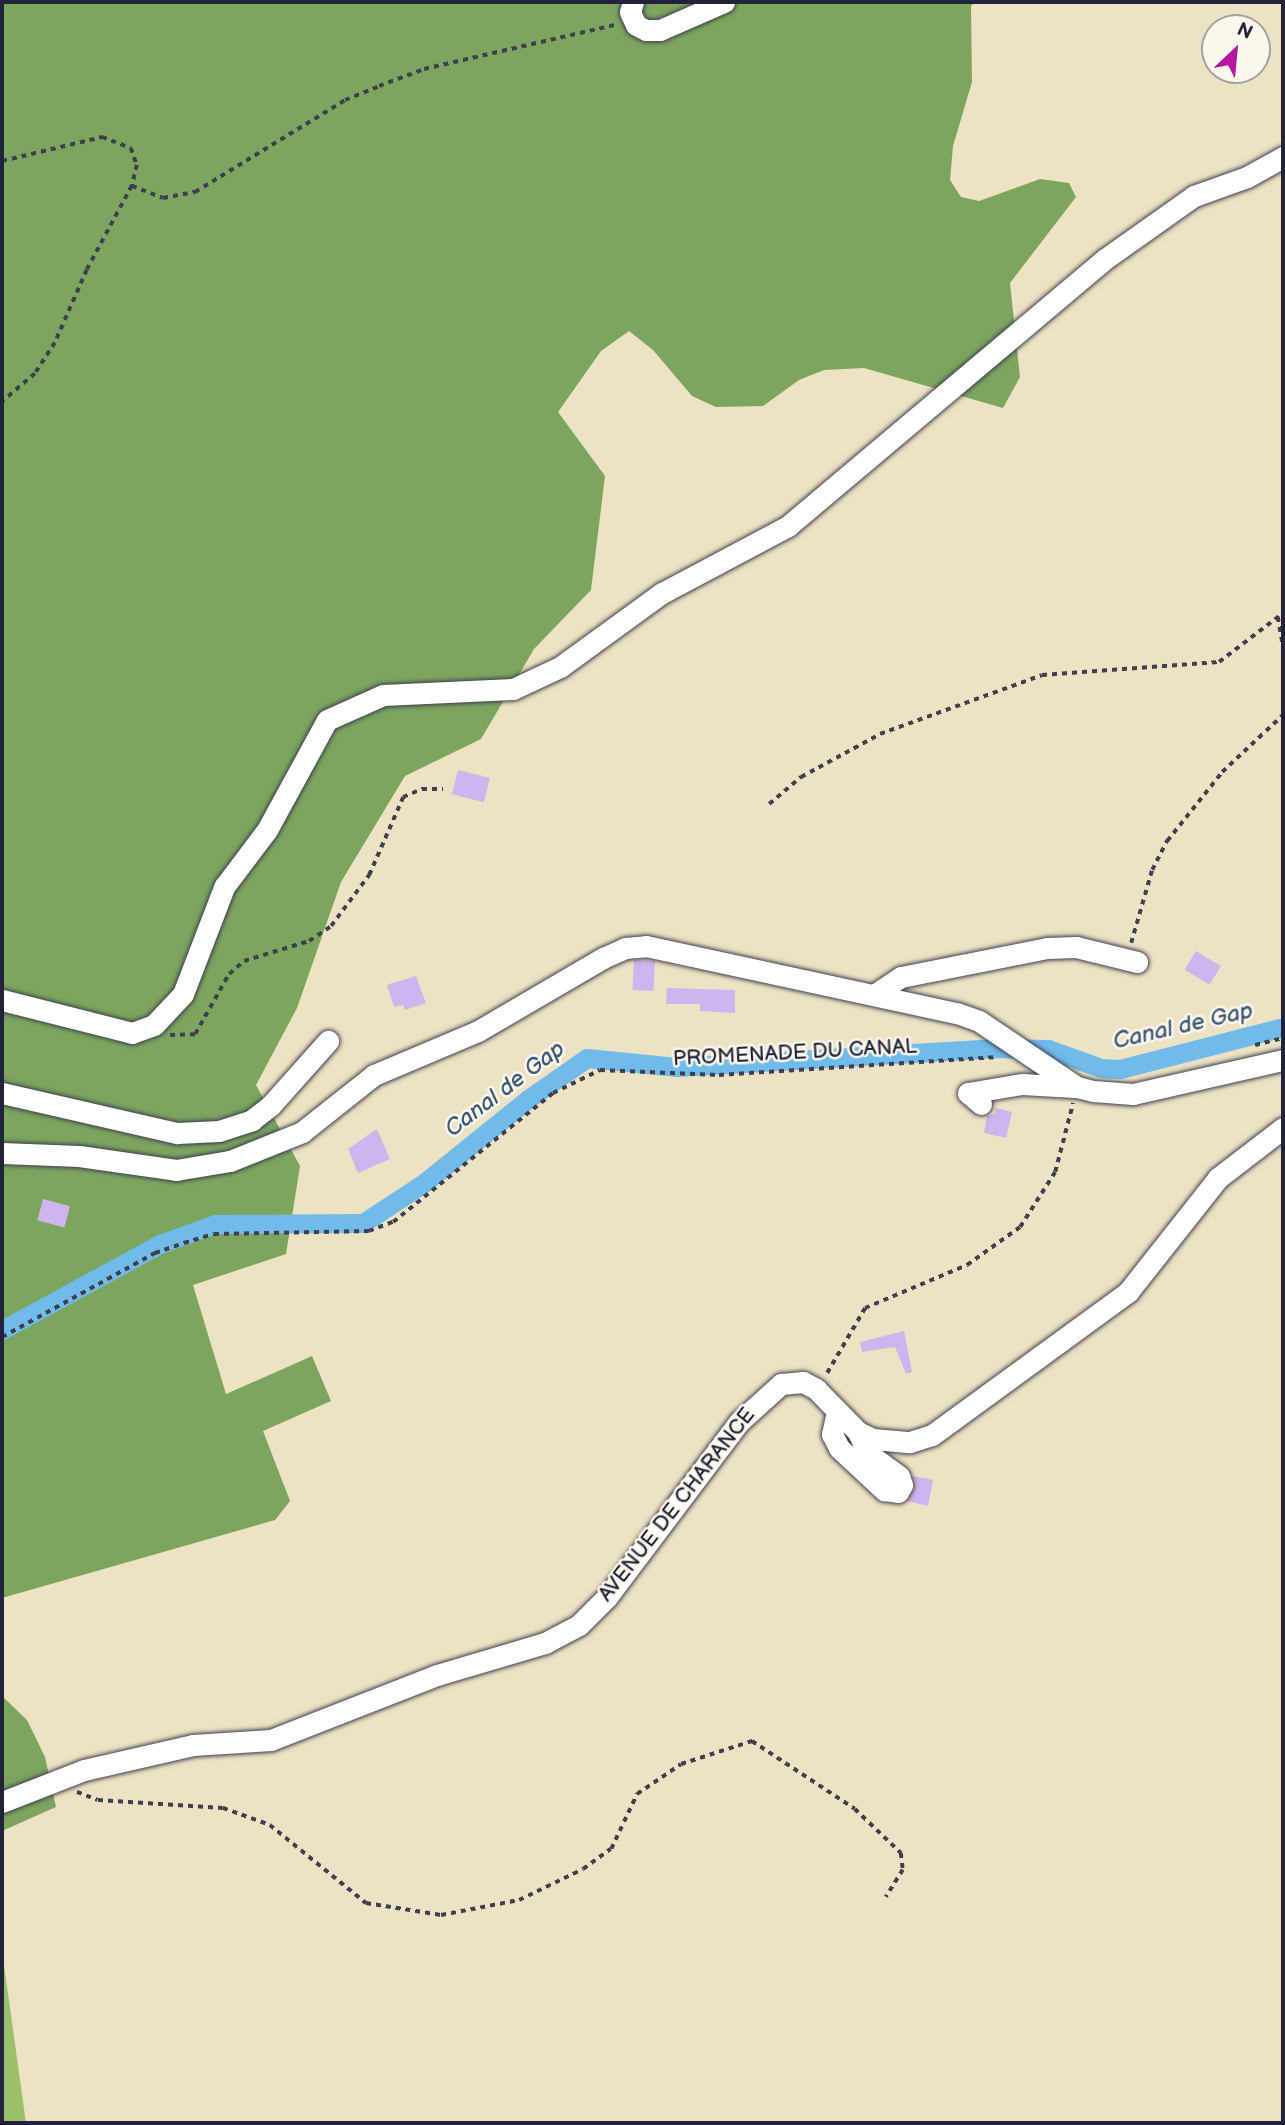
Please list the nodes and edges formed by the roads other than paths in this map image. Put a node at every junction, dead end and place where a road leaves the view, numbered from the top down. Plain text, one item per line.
1 (724, 2) edge
2 (633, 11) edge
3 (1283, 157) edge
4 (1130, 960) road end
5 (874, 995) junction
6 (2, 1000) edge
7 (328, 1041) dead end
8 (1283, 1060) edge
9 (1077, 1087) junction
10 (2, 1093) edge
11 (981, 1104) dead end
12 (1283, 1128) edge
13 (1283, 1140) edge
14 (1260, 1141) junction
15 (2, 1153) edge
16 (838, 1411) junction
17 (858, 1432) junction
18 (2, 1802) edge

1 - 2 street
3 - 6 street
4 - 5 street
5 - 9 street
5 - 15 street
7 - 10 street
8 - 9 street
9 - 11 street
12 - 14 street
13 - 14 street
14 - 17 street
16 - 17 street
16 - 17 street
16 - 18 street, AVENUE DE CHARANCE

